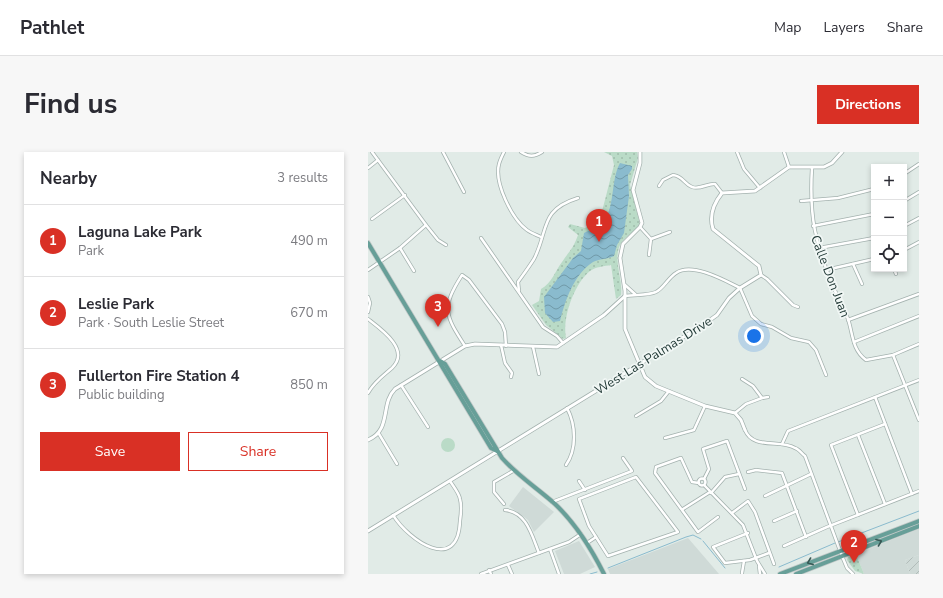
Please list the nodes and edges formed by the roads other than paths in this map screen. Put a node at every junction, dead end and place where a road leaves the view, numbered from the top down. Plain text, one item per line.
1 (372, 152) edge
2 (443, 152) edge
3 (504, 152) edge
4 (521, 152) edge
5 (542, 152) edge
6 (640, 152) edge
7 (737, 152) edge
8 (784, 152) edge
9 (842, 152) edge
10 (378, 160) junction
11 (919, 164) edge
12 (789, 167) junction
13 (368, 168) edge
14 (812, 168) junction
15 (907, 172) edge
16 (659, 186) dead end
17 (760, 188) junction
18 (871, 191) edge
19 (464, 192) dead end
20 (919, 192) edge
21 (722, 193) junction
22 (404, 195) junction
23 (578, 198) dead end
24 (802, 200) dead end
25 (810, 200) junction
26 (906, 200) edge
27 (871, 215) edge
28 (919, 218) edge
29 (372, 219) dead end
30 (907, 224) edge
31 (426, 225) junction
32 (813, 226) junction
33 (640, 227) junction
34 (670, 232) dead end
35 (541, 237) junction
36 (481, 238) dead end
37 (652, 239) junction
38 (871, 239) edge
39 (368, 242) edge
40 (919, 242) edge
41 (446, 245) dead end
42 (400, 248) junction
43 (819, 248) junction
44 (907, 248) edge
45 (649, 255) dead end
46 (871, 260) edge
47 (380, 263) junction
48 (853, 264) junction
49 (368, 270) edge
50 (826, 270) junction
51 (414, 271) dead end
52 (760, 275) junction
53 (862, 284) dead end
54 (624, 285) junction
55 (740, 288) junction
56 (519, 292) junction
57 (635, 294) junction
58 (919, 294) edge
59 (368, 296) edge
60 (625, 296) junction
61 (798, 307) dead end
62 (368, 312) edge
63 (919, 316) edge
64 (368, 319) edge
65 (848, 320) junction
66 (854, 342) junction
67 (563, 343) junction
68 (919, 344) edge
69 (501, 345) junction
70 (465, 346) junction
71 (506, 346) junction
72 (533, 347) junction
73 (894, 355) junction
74 (440, 361) junction
75 (639, 364) junction
76 (539, 374) dead end
77 (826, 375) dead end
78 (511, 378) dead end
79 (742, 379) dead end
80 (919, 380) edge
81 (401, 385) junction
82 (905, 386) junction
83 (669, 391) junction
84 (368, 393) edge
85 (768, 396) dead end
86 (875, 397) junction
87 (762, 398) junction
88 (705, 406) junction
89 (567, 408) junction
90 (735, 413) junction
91 (636, 416) dead end
92 (919, 420) edge
93 (885, 424) junction
94 (428, 427) dead end
95 (745, 430) joint
96 (379, 434) junction
97 (858, 435) junction
98 (665, 438) dead end
99 (368, 440) edge
100 (782, 444) junction
101 (497, 451) junction
102 (623, 458) dead end
103 (397, 464) dead end
104 (566, 465) dead end
105 (513, 470) junction
106 (748, 472) dead end
107 (739, 474) junction
108 (811, 474) junction
109 (704, 479) junction
110 (450, 481) junction
111 (579, 481) dead end
112 (699, 483) junction
113 (704, 485) junction
114 (787, 486) junction
115 (745, 489) dead end
116 (585, 490) junction
117 (919, 491) edge
118 (710, 492) junction
119 (912, 494) junction
120 (765, 496) dead end
121 (552, 502) junction
122 (504, 504) dead end
123 (885, 504) junction
124 (505, 510) dead end
125 (682, 510) junction
126 (797, 512) junction
127 (732, 513) junction
128 (393, 515) junction
129 (858, 515) junction
130 (718, 517) dead end
131 (774, 521) dead end
132 (919, 521) edge
133 (831, 525) junction
134 (919, 526) edge
135 (368, 531) edge
136 (748, 533) junction
137 (580, 534) junction
138 (596, 537) junction
139 (806, 537) junction
140 (587, 543) junction
141 (784, 546) dead end
142 (550, 549) junction
143 (841, 551) junction
144 (539, 553) junction
145 (769, 553) junction
146 (842, 556) junction
147 (756, 558) junction
148 (744, 561) junction
149 (774, 564) dead end
150 (508, 565) junction
151 (759, 565) junction
152 (489, 570) junction
153 (742, 573) dead end
154 (481, 574) edge
155 (491, 574) edge
156 (512, 574) edge
157 (559, 574) edge
158 (604, 574) edge
159 (760, 574) edge
160 (764, 574) edge
161 (780, 574) edge
162 (796, 574) edge
163 (853, 574) edge

1 - 10 street
2 - 19 street
3 - 35 street
4 - 5 street
6 - 33 street
7 - 17 street
8 - 12 street
9 - 14 street
10 - 13 street
10 - 22 street
11 - 15 street
12 - 14 street
12 - 17 street
14 - 25 street, Calle Don Juan
16 - 21 street
17 - 21 street
18 - 25 street
20 - 26 street
21 - 52 street
22 - 29 street
22 - 31 street
23 - 35 street
24 - 25 street
25 - 32 street, Calle Don Juan
27 - 32 street
28 - 30 street
31 - 41 street
31 - 42 street
32 - 43 street, Calle Don Juan
33 - 37 street
33 - 54 street
34 - 37 street
35 - 56 street
36 - 56 street
37 - 45 street
38 - 43 street
39 - 47 main road
40 - 44 street
42 - 47 street
42 - 51 street
43 - 50 street, Calle Don Juan
46 - 48 street
47 - 49 street
47 - 74 main road
48 - 50 street
48 - 53 street
50 - 65 street, Calle Don Juan
52 - 55 street, West Las Palmas Drive
52 - 61 street
54 - 57 street
54 - 60 street
55 - 57 street
55 - 75 street, West Las Palmas Drive
55 - 77 street
56 - 67 street
57 - 60 street
58 - 65 street
59 - 62 street
60 - 67 street
60 - 75 street
63 - 66 street
64 - 84 street
65 - 66 street, Calle Don Juan
66 - 73 street, Calle Don Juan
67 - 72 street
68 - 73 street
69 - 70 street
69 - 71 street
69 - 78 street
70 - 71 street
70 - 74 street
71 - 72 street
72 - 76 street
73 - 82 street
74 - 81 street
74 - 101 main road
75 - 83 street
75 - 89 street, West Las Palmas Drive
79 - 87 street
80 - 82 street
81 - 94 street
81 - 96 street
82 - 86 street
82 - 92 street
83 - 88 street
83 - 91 street
85 - 87 street
86 - 93 street
86 - 100 street
87 - 90 street
88 - 90 street
88 - 98 street
89 - 101 street, West Las Palmas Drive
89 - 104 street
90 - 95 street
93 - 97 street
93 - 119 street
95 - 100 street
96 - 99 street
96 - 103 street
97 - 123 street
97 - 129 street
100 - 108 street
101 - 105 main road
101 - 110 street, West Las Palmas Drive
102 - 116 street
105 - 121 main road
105 - 122 street
106 - 114 street
107 - 109 street
107 - 115 street
107 - 118 street
108 - 114 street
108 - 133 street
109 - 112 street
109 - 113 street
110 - 128 street, West Las Palmas Drive
110 - 128 street
111 - 116 street
112 - 113 street
112 - 125 street
113 - 118 street
114 - 120 street
114 - 126 street
116 - 121 street
117 - 119 street
118 - 125 street
118 - 127 street
119 - 123 street
121 - 137 main road
123 - 129 street
124 - 144 street
125 - 130 street
126 - 131 street
126 - 139 street
127 - 136 street
127 - 145 street
128 - 135 street, West Las Palmas Drive
129 - 133 street
132 - 143 main road
133 - 139 street
133 - 143 street
146 -> 134 main road
136 - 147 street
136 - 148 street
137 - 140 main road
137 - 142 street
138 - 138 street
138 - 140 street
139 - 141 street
140 - 158 main road
142 - 144 street
142 - 157 street
143 - 146 street
143 -> 161 main road
144 - 150 street
145 - 147 street
145 - 149 street
146 - 162 main road
146 - 163 street
147 - 148 street
147 - 151 street
148 - 153 street
150 - 152 street
150 - 156 street
151 - 159 street
151 - 160 street
152 - 154 street
152 - 155 street

